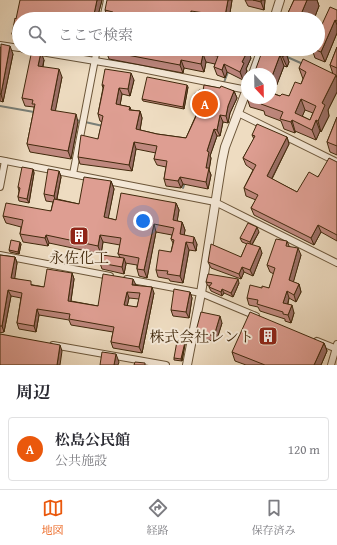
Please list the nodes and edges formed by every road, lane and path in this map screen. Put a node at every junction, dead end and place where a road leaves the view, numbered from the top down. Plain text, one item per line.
1 (107, 0) edge
2 (280, 0) edge
3 (104, 12) edge
4 (276, 12) edge
5 (0, 45) edge
6 (12, 47) edge
7 (65, 56) edge
8 (96, 56) edge
9 (259, 56) edge
10 (95, 61) junction
11 (255, 68) edge
12 (241, 89) edge
13 (242, 104) edge
14 (238, 113) junction
15 (3, 161) edge
16 (337, 162) edge
17 (73, 174) junction
18 (0, 187) edge
19 (215, 202) junction
20 (0, 255) edge
21 (337, 263) edge
22 (115, 277) edge
23 (122, 278) edge
24 (201, 293) junction
25 (265, 319) edge
26 (308, 337) edge
27 (45, 344) edge
28 (337, 347) edge
29 (166, 365) edge
30 (187, 365) edge
31 (331, 365) edge

1 - 3 street
2 - 4 street
5 - 6 street
7 - 10 street
8 - 10 street
9 - 11 street
10 - 12 street
10 - 17 street
13 - 14 street
14 - 16 street
14 - 19 street
15 - 17 street
15 - 18 street
17 - 19 street
19 - 21 street
19 - 24 street
20 - 22 street
23 - 24 street
24 - 25 street
24 - 30 street
26 - 28 street
27 - 29 street
28 - 31 street

